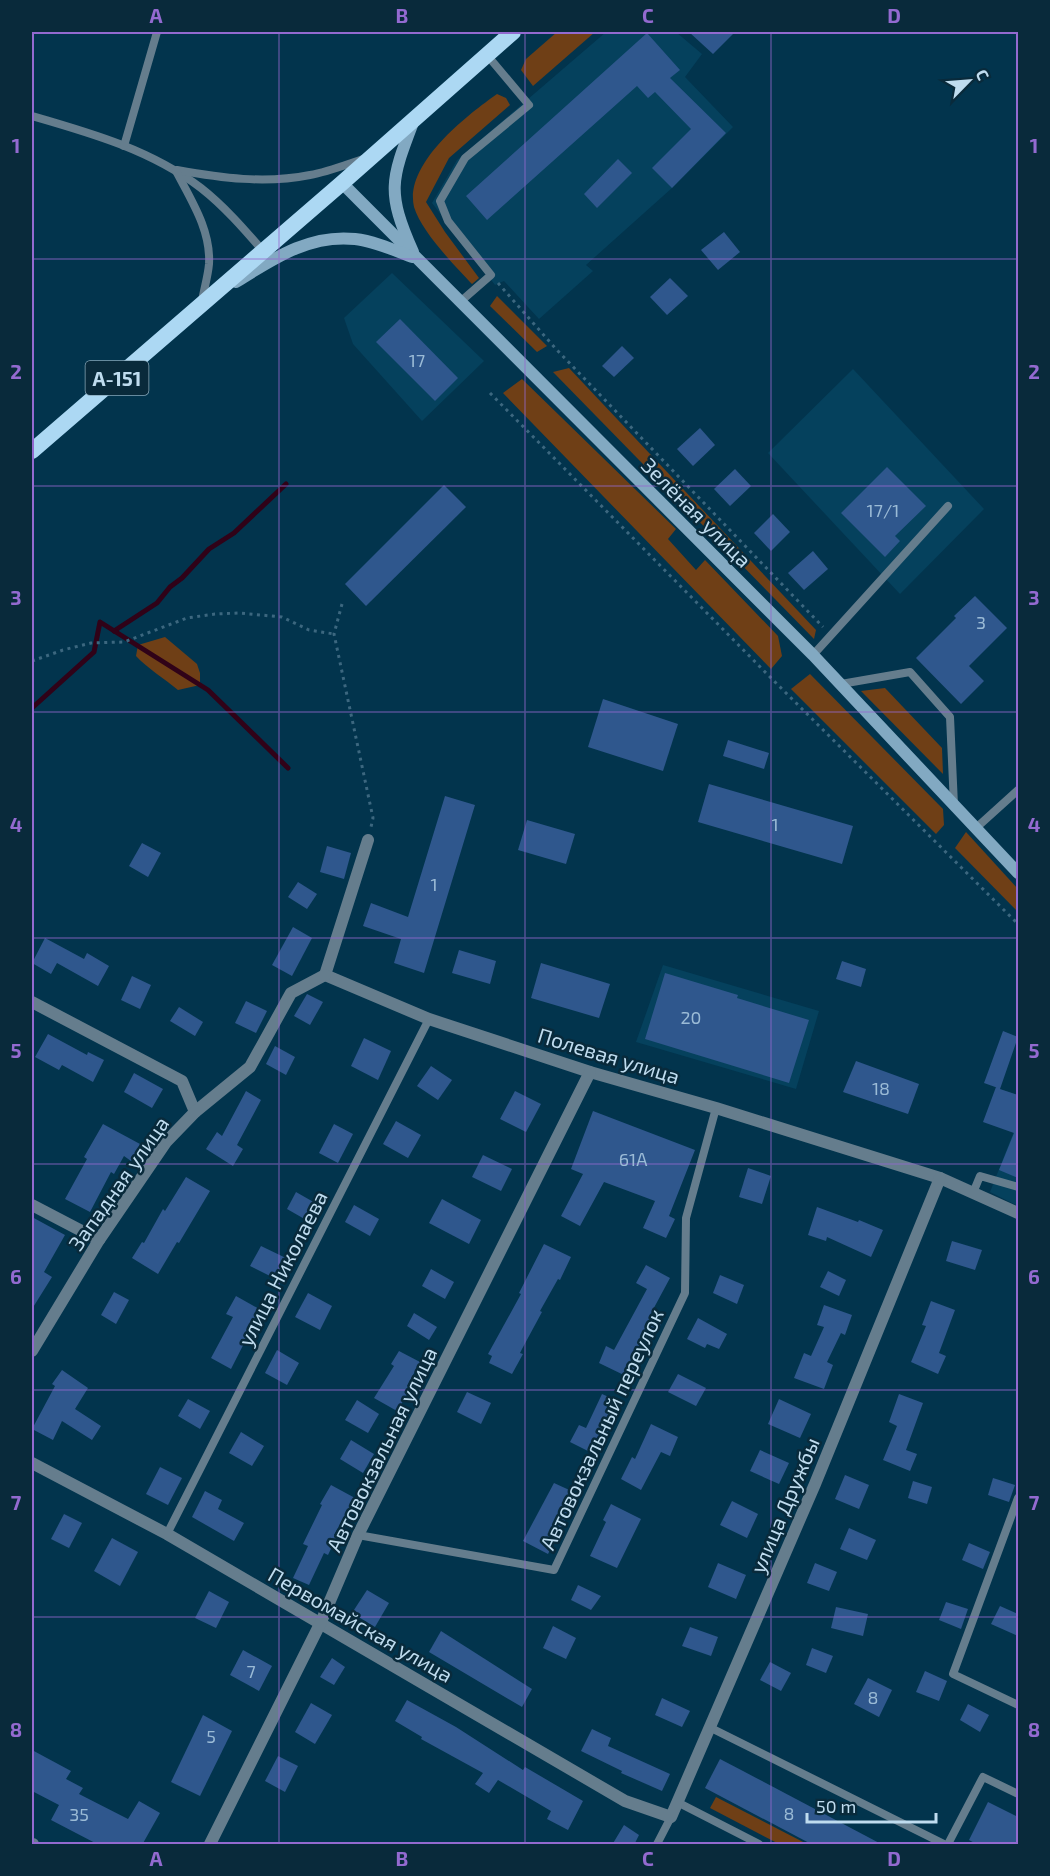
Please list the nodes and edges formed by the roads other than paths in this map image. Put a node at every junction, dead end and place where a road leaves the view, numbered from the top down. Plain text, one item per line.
1 (157, 32) edge
2 (513, 32) edge
3 (487, 55) junction
4 (32, 116) edge
5 (415, 119) junction
6 (124, 146) junction
7 (373, 156) junction
8 (175, 170) junction
9 (342, 183) junction
10 (263, 251) junction
11 (416, 258) junction
12 (460, 302) junction
13 (202, 304) junction
14 (32, 452) edge
15 (948, 506) dead end
16 (813, 655) junction
17 (841, 684) junction
18 (1018, 790) edge
19 (954, 804) junction
20 (976, 828) junction
21 (368, 840) road end
22 (1018, 873) edge
23 (325, 975) junction
24 (32, 1002) edge
25 (429, 1018) junction
26 (590, 1072) junction
27 (716, 1108) junction
28 (195, 1112) junction
29 (940, 1178) junction
30 (1018, 1187) edge
31 (973, 1193) junction
32 (32, 1205) edge
33 (1018, 1213) edge
34 (99, 1240) junction
35 (32, 1351) edge
36 (32, 1463) edge
37 (1018, 1498) edge
38 (167, 1534) junction
39 (358, 1535) junction
40 (321, 1622) junction
41 (1018, 1705) edge
42 (711, 1728) junction
43 (1018, 1794) edge
44 (679, 1803) junction
45 (671, 1817) junction
46 (744, 1841) edge
47 (210, 1845) edge
48 (657, 1845) edge
49 (759, 1845) edge
50 (946, 1845) edge

1 - 6 lane
2 - 3 highway, А-151
3 - 5 highway, А-151
3 - 12 lane
4 - 6 lane
5 - 7 highway, А-151
5 - 11 main road
6 - 8 lane
7 - 8 lane
7 - 9 highway, А-151
8 - 10 lane
8 - 13 lane
9 - 10 highway, А-151
9 - 11 main road, Зелёная улица
10 - 13 highway, А-151
11 - 12 main road, Зелёная улица
11 - 13 main road
12 - 16 main road, Зелёная улица
13 - 14 highway, А-151
15 - 16 lane
16 - 17 main road, Зелёная улица
17 - 19 main road, Зелёная улица
17 - 19 lane
18 - 20 lane
19 - 20 main road, Зелёная улица
20 - 22 main road, Зелёная улица
21 - 23 street
23 - 25 street, Полевая улица
23 - 28 street, Западная улица
24 - 28 street
25 - 26 street, Полевая улица
25 - 38 lane, улица Николаева
26 - 27 street, Полевая улица
26 - 39 street, Автовокзальная улица
27 - 29 street, Полевая улица
27 - 39 lane, Автовокзальный переулок
28 - 34 street, Западная улица
29 - 31 street, Полевая улица
29 - 42 street, улица Дружбы
30 - 31 lane
31 - 33 street, Полевая улица
32 - 34 street
34 - 35 street, Западная улица
36 - 38 street, Первомайская улица
37 - 41 lane
38 - 40 street, Первомайская улица
39 - 40 street, Автовокзальная улица
40 - 45 street, Первомайская улица
40 - 47 street, Автовокзальная улица
42 - 44 street, улица Дружбы
42 - 50 lane
43 - 50 lane
44 - 45 street, улица Дружбы
44 - 46 lane
45 - 48 lane, улица Дружбы
46 - 49 lane

